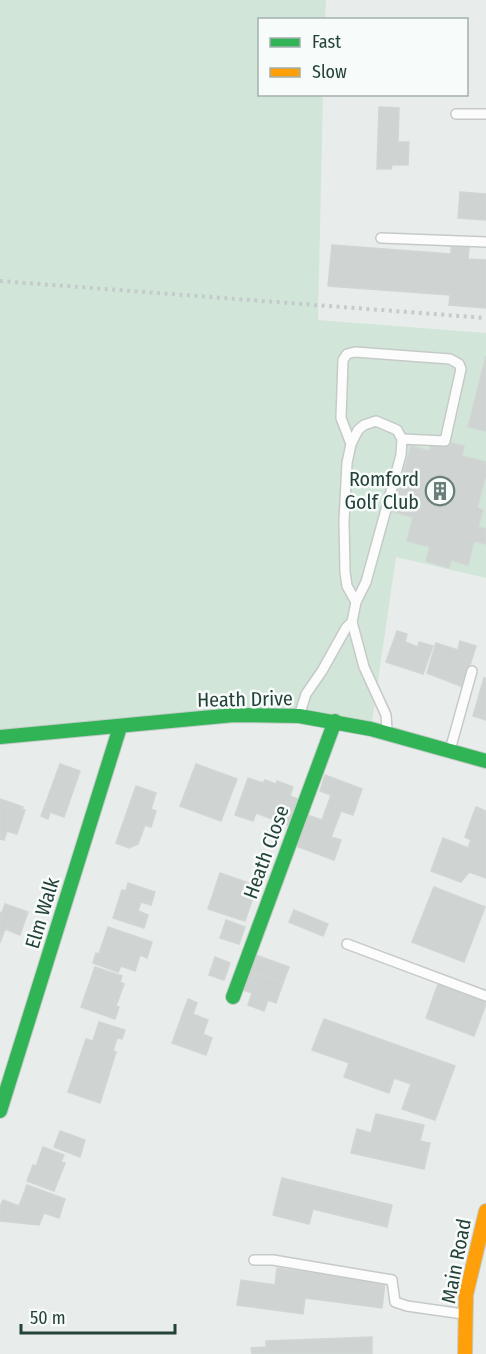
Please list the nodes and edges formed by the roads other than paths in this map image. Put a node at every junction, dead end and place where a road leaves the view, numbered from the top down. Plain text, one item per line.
1 (456, 114) dead end
2 (486, 114) edge
3 (381, 238) dead end
4 (486, 242) edge
5 (402, 439) junction
6 (351, 444) junction
7 (356, 602) junction
8 (352, 622) junction
9 (472, 671) dead end
10 (299, 716) junction
11 (335, 721) junction
12 (120, 727) junction
13 (387, 733) junction
14 (0, 737) edge
15 (449, 752) junction
16 (486, 761) edge
17 (346, 944) dead end
18 (486, 996) edge
19 (233, 997) dead end
20 (0, 1111) edge
21 (486, 1211) edge
22 (254, 1260) dead end
23 (466, 1314) junction
24 (465, 1354) edge

1 - 2 lane
3 - 4 lane
5 - 6 lane
5 - 6 lane
5 - 7 lane
6 - 7 lane
7 - 8 lane
8 - 10 lane
8 - 13 lane
9 - 15 lane
10 - 11 street, Heath Drive
10 - 12 street, Heath Drive
11 - 13 street, Heath Drive
11 - 19 street, Heath Close
12 - 14 street, Heath Drive
12 - 20 street, Elm Walk
13 - 15 street, Heath Drive
15 - 16 street, Heath Drive
17 - 18 lane
21 - 23 street, Main Road
22 - 23 lane
23 - 24 street, Main Road

